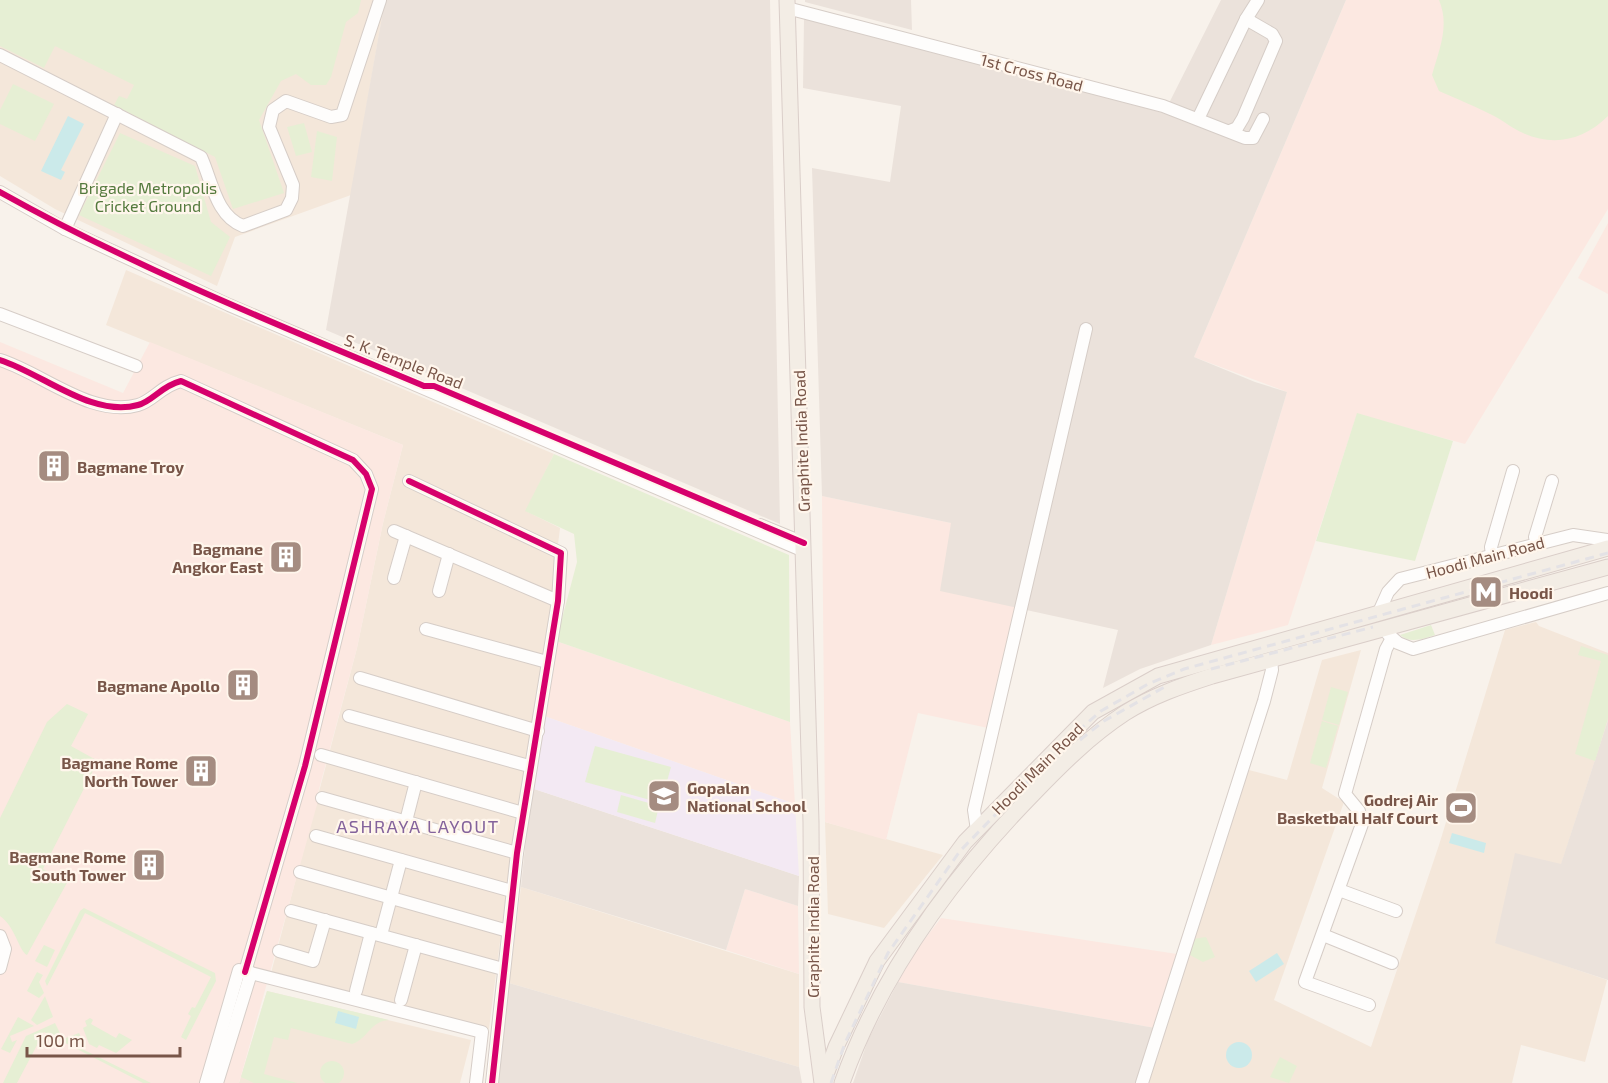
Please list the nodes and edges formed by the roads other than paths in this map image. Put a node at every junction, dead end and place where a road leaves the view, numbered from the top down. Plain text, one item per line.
1 (380, 0) edge
2 (1258, 0) edge
3 (787, 4) edge
4 (1246, 19) junction
5 (0, 55) edge
6 (117, 114) junction
7 (1198, 119) junction
8 (1263, 119) dead end
9 (1230, 131) junction
10 (0, 192) edge
11 (65, 229) junction
12 (0, 314) edge
13 (1086, 329) dead end
14 (0, 360) edge
15 (136, 366) dead end
16 (1514, 471) dead end
17 (409, 481) dead end
18 (1552, 482) dead end
19 (1608, 540) edge
20 (1537, 543) junction
21 (804, 547) junction
22 (1608, 548) edge
23 (449, 554) junction
24 (1492, 555) junction
25 (1608, 567) edge
26 (394, 578) dead end
27 (439, 591) dead end
28 (1608, 593) edge
29 (558, 601) junction
30 (1379, 612) junction
31 (426, 629) dead end
32 (1388, 633) junction
33 (1271, 660) junction
34 (547, 662) junction
35 (360, 678) dead end
36 (349, 716) dead end
37 (538, 730) junction
38 (321, 755) dead end
39 (529, 766) junction
40 (416, 782) junction
41 (322, 798) dead end
42 (523, 813) junction
43 (406, 821) junction
44 (976, 830) junction
45 (316, 836) dead end
46 (517, 853) junction
47 (401, 860) junction
48 (300, 872) dead end
49 (1339, 890) junction
50 (512, 891) junction
51 (391, 898) junction
52 (291, 911) dead end
53 (1396, 911) dead end
54 (324, 920) junction
55 (508, 931) junction
56 (376, 934) junction
57 (1323, 935) junction
58 (0, 936) edge
59 (416, 945) junction
60 (279, 951) dead end
61 (1392, 963) dead end
62 (0, 968) edge
63 (503, 969) junction
64 (245, 972) junction
65 (356, 991) dead end
66 (401, 1000) dead end
67 (1369, 1005) dead end
68 (206, 1083) edge
69 (217, 1083) edge
70 (476, 1083) edge
71 (492, 1083) edge
72 (823, 1083) edge
73 (842, 1083) edge
74 (1142, 1083) edge

1 - 6 street
2 - 4 street
3 - 7 street, 1st Cross Road
3 - 21 main road, Graphite India Road
4 - 7 street
4 - 9 street
5 - 6 street
6 - 11 street
7 - 9 street, 1st Cross Road
8 - 9 street, 1st Cross Road
10 - 11 street, S. K. Temple Road
11 - 21 street, S. K. Temple Road
12 - 15 street
13 - 44 street
14 - 64 street
16 - 24 street
17 - 29 street
18 - 20 street
19 - 20 street, Hoodi Main Road
20 - 24 street, Hoodi Main Road
21 - 72 main road, Graphite India Road
22 - 30 main road, Hoodi Main Road
23 - 26 street
23 - 27 street
23 - 29 street
24 - 30 street, Hoodi Main Road
25 - 32 main road, Hoodi Main Road
28 - 32 street
29 - 34 street
30 - 44 main road, Hoodi Main Road
31 - 34 street
32 - 33 main road, Hoodi Main Road
32 - 49 street
33 - 73 main road, Hoodi Main Road
33 - 74 street
34 - 37 street
35 - 37 street
36 - 39 street
37 - 39 street
38 - 40 street
39 - 42 street
40 - 42 street
40 - 43 street
41 - 43 street
42 - 46 street
43 - 46 street
44 - 72 main road, Hoodi Main Road
45 - 47 street
46 - 50 street
47 - 50 street
47 - 51 street
48 - 51 street
49 - 53 street
49 - 57 street
50 - 55 street
51 - 55 street
51 - 56 street
52 - 54 street
54 - 56 street
54 - 60 street
55 - 63 street
56 - 59 street
56 - 65 street
57 - 61 street
57 - 67 street
58 - 62 street
59 - 63 street
59 - 66 street
63 - 71 street
64 - 68 street
64 - 69 street
64 - 70 street

